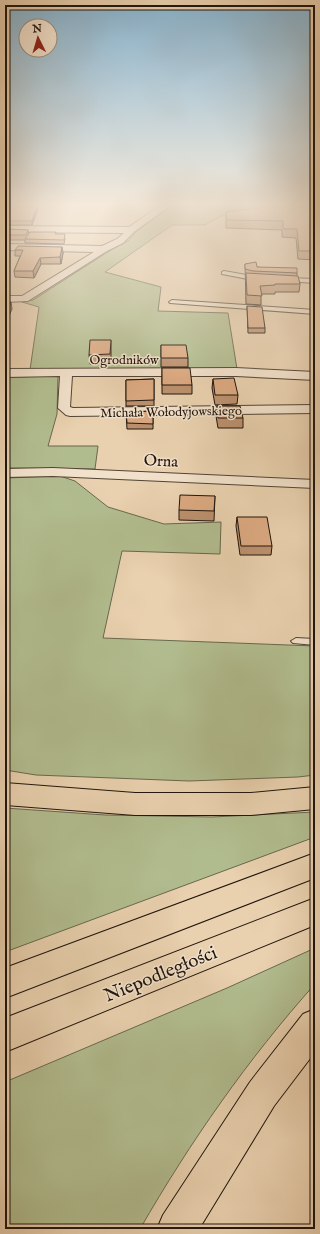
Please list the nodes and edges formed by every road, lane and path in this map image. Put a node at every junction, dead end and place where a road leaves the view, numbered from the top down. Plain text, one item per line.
1 (81, 264) edge
2 (224, 273) dead end
3 (268, 280) edge
4 (284, 280) edge
5 (315, 281) edge
6 (5, 299) edge
7 (172, 302) dead end
8 (315, 312) edge
9 (5, 373) edge
10 (66, 373) junction
11 (315, 376) edge
12 (315, 409) edge
13 (5, 473) edge
14 (315, 484) edge
15 (296, 641) dead end
16 (315, 642) edge
17 (5, 794) edge
18 (315, 798) edge
19 (315, 865) edge
20 (315, 911) edge
21 (5, 983) edge
22 (315, 1025) edge
23 (5, 1034) edge
24 (177, 1229) edge

1 - 6 street
2 - 3 lane
4 - 5 lane
7 - 8 lane
9 - 10 street, Ogrodników
10 - 11 street, Ogrodników
10 - 12 street, Michała Wołodyjowskiego
13 - 14 street, Orna
15 - 16 lane
17 - 18 highway
19 - 21 highway
20 - 23 highway, Niepodległości
22 - 24 highway

